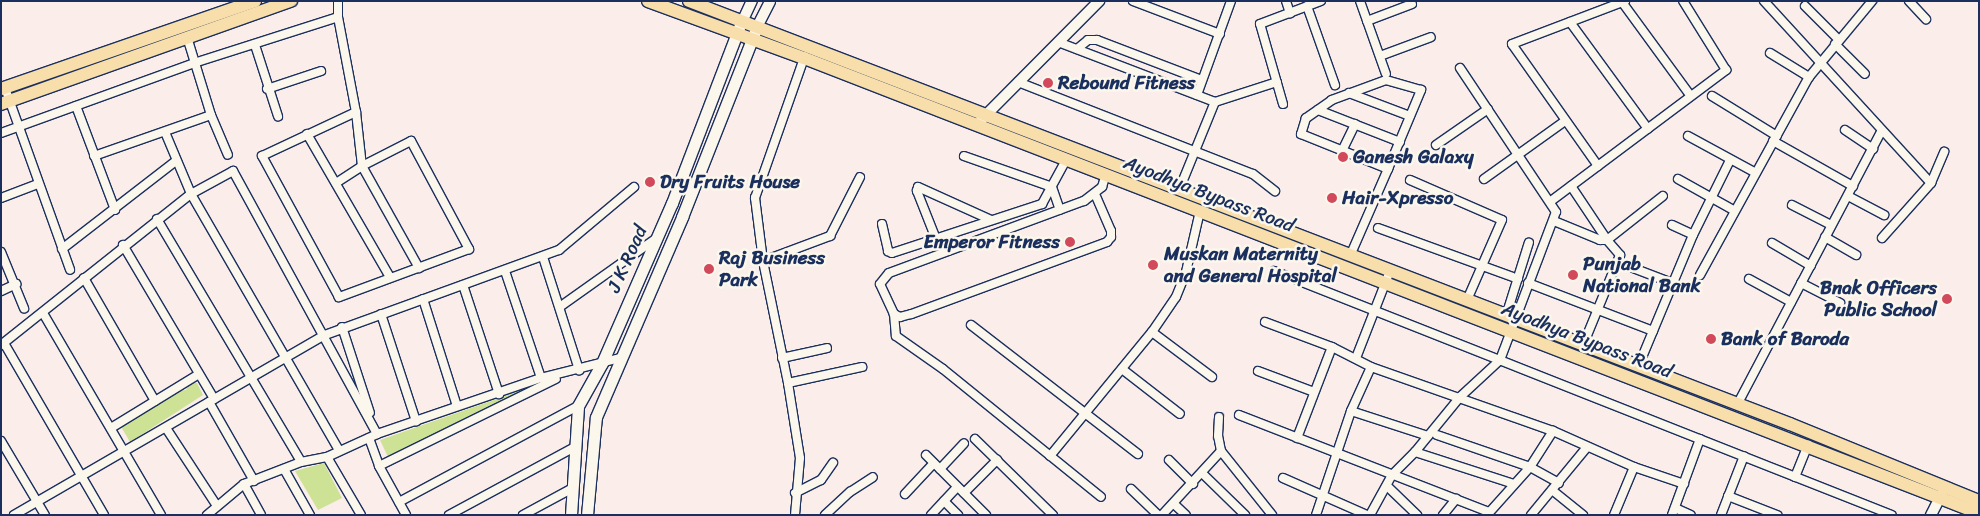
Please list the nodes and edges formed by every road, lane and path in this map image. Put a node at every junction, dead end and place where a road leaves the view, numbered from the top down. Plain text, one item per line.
1 (255, 1) edge
2 (291, 1) edge
3 (338, 1) edge
4 (648, 1) edge
5 (752, 1) edge
6 (770, 1) edge
7 (1098, 1) edge
8 (1133, 1) edge
9 (1231, 1) edge
10 (1286, 1) edge
11 (1321, 1) edge
12 (1360, 1) edge
13 (1683, 1) edge
14 (1764, 1) edge
15 (1872, 1) edge
16 (1909, 1) edge
17 (697, 3) edge
18 (1618, 3) edge
19 (1412, 4) dead end
20 (1307, 6) junction
21 (1805, 6) dead end
22 (1290, 13) junction
23 (338, 17) junction
24 (1926, 19) dead end
25 (1367, 21) junction
26 (1570, 22) junction
27 (740, 27) junction
28 (754, 33) junction
29 (1220, 34) junction
30 (187, 37) junction
31 (1431, 37) dead end
32 (1058, 42) junction
33 (1837, 42) junction
34 (255, 45) junction
35 (1077, 49) junction
36 (1770, 52) dead end
37 (1380, 56) junction
38 (804, 58) junction
39 (1818, 62) junction
40 (194, 63) junction
41 (1460, 68) dead end
42 (322, 71) dead end
43 (1386, 74) dead end
44 (1865, 74) dead end
45 (1809, 77) junction
46 (1202, 80) junction
47 (1018, 82) junction
48 (1277, 82) junction
49 (1336, 85) dead end
50 (3, 89) edge
51 (267, 89) junction
52 (1350, 93) junction
53 (1197, 95) junction
54 (1690, 95) junction
55 (1712, 96) dead end
56 (5, 102) edge
57 (1215, 102) junction
58 (1283, 104) dead end
59 (76, 106) junction
60 (1488, 109) junction
61 (1318, 110) junction
62 (356, 112) junction
63 (211, 115) junction
64 (985, 115) junction
65 (278, 116) dead end
66 (1410, 116) junction
67 (1565, 121) junction
68 (1355, 124) junction
69 (977, 125) junction
70 (18, 127) junction
71 (1648, 129) junction
72 (1844, 130) dead end
73 (165, 132) junction
74 (1881, 132) junction
75 (1, 133) edge
76 (307, 134) junction
77 (1688, 136) dead end
78 (1775, 138) junction
79 (1400, 142) junction
80 (1436, 145) dead end
81 (1873, 149) junction
82 (1342, 151) junction
83 (1944, 152) dead end
84 (1195, 153) junction
85 (1519, 154) junction
86 (228, 155) dead end
87 (94, 156) junction
88 (964, 156) dead end
89 (1066, 160) junction
90 (1730, 160) junction
91 (176, 161) junction
92 (362, 166) junction
93 (1598, 166) junction
94 (1388, 169) junction
95 (1756, 173) junction
96 (1106, 174) junction
97 (860, 177) dead end
98 (1484, 179) dead end
99 (1678, 179) dead end
100 (1410, 180) dead end
101 (336, 183) junction
102 (1931, 183) junction
103 (38, 184) junction
104 (1571, 186) junction
105 (1853, 186) junction
106 (634, 187) dead end
107 (1052, 187) junction
108 (1180, 190) junction
109 (1275, 191) dead end
110 (191, 194) junction
111 (1095, 194) junction
112 (1663, 196) dead end
113 (1848, 196) junction
114 (1711, 197) junction
115 (1, 198) edge
116 (1551, 201) junction
117 (1792, 205) dead end
118 (115, 210) junction
119 (1060, 210) junction
120 (1200, 210) junction
121 (1735, 211) junction
122 (1884, 215) dead end
123 (157, 219) junction
124 (991, 220) junction
125 (1554, 221) junction
126 (882, 224) dead end
127 (1672, 224) dead end
128 (1832, 225) junction
129 (1378, 228) dead end
130 (1693, 235) junction
131 (1825, 237) junction
132 (1882, 238) dead end
133 (936, 239) junction
134 (654, 240) junction
135 (1607, 240) junction
136 (1529, 242) dead end
137 (1772, 243) dead end
138 (123, 245) junction
139 (62, 249) junction
140 (1, 252) edge
141 (1856, 255) dead end
142 (1350, 256) junction
143 (543, 257) junction
144 (762, 260) junction
145 (1811, 266) junction
146 (1483, 267) junction
147 (419, 268) junction
148 (1633, 268) dead end
149 (70, 270) dead end
150 (505, 270) junction
151 (1274, 271) dead end
152 (1700, 275) dead end
153 (390, 276) junction
154 (1388, 277) junction
155 (84, 278) junction
156 (1518, 279) junction
157 (1749, 279) dead end
158 (1528, 283) junction
159 (1672, 283) junction
160 (1802, 283) junction
161 (16, 284) junction
162 (463, 285) junction
163 (1, 291) edge
164 (422, 300) junction
165 (1467, 300) junction
166 (1791, 302) junction
167 (1840, 303) dead end
168 (561, 306) junction
169 (24, 308) dead end
170 (1599, 309) junction
171 (1375, 311) junction
172 (43, 313) junction
173 (381, 314) junction
174 (894, 314) junction
175 (619, 322) junction
176 (1265, 322) dead end
177 (1511, 322) junction
178 (971, 325) dead end
179 (634, 326) junction
180 (342, 327) junction
181 (1654, 331) junction
182 (1152, 332) junction
183 (325, 335) junction
184 (2, 344) edge
185 (1583, 345) junction
186 (1332, 347) junction
187 (828, 348) dead end
188 (287, 356) junction
189 (620, 358) junction
190 (782, 358) junction
191 (1356, 358) junction
192 (1500, 360) junction
193 (602, 363) junction
194 (862, 366) dead end
195 (1371, 367) junction
196 (1638, 367) junction
197 (1122, 369) junction
198 (579, 370) junction
199 (1258, 371) dead end
200 (199, 374) junction
201 (564, 375) junction
202 (252, 377) junction
203 (1212, 377) dead end
204 (541, 378) junction
205 (788, 383) junction
206 (1314, 392) junction
207 (499, 394) junction
208 (1460, 397) junction
209 (211, 400) junction
210 (154, 401) junction
211 (1737, 405) junction
212 (457, 406) junction
213 (578, 406) junction
214 (1352, 411) junction
215 (1086, 414) junction
216 (1180, 414) dead end
217 (1239, 415) dead end
218 (1219, 417) dead end
219 (416, 421) junction
220 (111, 428) junction
221 (166, 428) junction
222 (1553, 431) junction
223 (377, 434) junction
224 (1437, 435) dead end
225 (1428, 436) junction
226 (369, 438) junction
227 (975, 438) dead end
228 (1297, 438) junction
229 (1700, 439) junction
230 (1, 440) edge
231 (964, 443) dead end
232 (1808, 444) junction
233 (1828, 446) junction
234 (575, 447) junction
235 (1587, 447) junction
236 (339, 450) junction
237 (1221, 451) junction
238 (126, 452) junction
239 (1415, 452) junction
240 (1337, 453) junction
241 (1138, 454) dead end
242 (926, 455) dead end
243 (1050, 456) junction
244 (1744, 456) junction
245 (327, 457) junction
246 (997, 460) junction
247 (1169, 460) dead end
248 (302, 462) junction
249 (833, 463) dead end
250 (379, 466) junction
251 (937, 466) junction
252 (1634, 466) junction
253 (1530, 467) junction
254 (284, 469) junction
255 (1203, 474) junction
256 (1392, 474) junction
257 (81, 476) junction
258 (873, 476) dead end
259 (1796, 477) junction
260 (1283, 478) dead end
261 (254, 480) junction
262 (1559, 483) junction
263 (244, 484) junction
264 (1193, 484) junction
265 (1514, 484) junction
266 (1684, 484) junction
267 (1387, 486) junction
268 (957, 487) junction
269 (572, 488) junction
270 (1131, 488) dead end
271 (1552, 490) junction
272 (1943, 492) junction
273 (795, 493) junction
274 (964, 493) junction
275 (905, 494) dead end
276 (1323, 495) junction
277 (1728, 496) junction
278 (1101, 497) dead end
279 (1456, 500) junction
280 (944, 501) junction
281 (1979, 501) edge
282 (37, 502) junction
283 (398, 502) junction
284 (1174, 504) junction
285 (1960, 505) edge
286 (218, 506) junction
287 (1674, 512) edge
288 (1488, 513) edge
289 (1979, 513) edge
290 (209, 514) edge
291 (14, 515) edge
292 (45, 515) edge
293 (104, 515) edge
294 (161, 515) edge
295 (261, 515) edge
296 (310, 515) edge
297 (361, 515) edge
298 (406, 515) edge
299 (449, 515) edge
300 (523, 515) edge
301 (571, 515) edge
302 (587, 515) edge
303 (795, 515) edge
304 (825, 515) edge
305 (931, 515) edge
306 (958, 515) edge
307 (986, 515) edge
308 (1053, 515) edge
309 (1158, 515) edge
310 (1162, 515) edge
311 (1186, 515) edge
312 (1244, 515) edge
313 (1272, 515) edge
314 (1316, 515) edge
315 (1368, 515) edge
316 (1417, 515) edge
317 (1443, 515) edge
318 (1531, 515) edge
319 (1583, 515) edge
320 (1614, 515) edge
321 (1691, 515) edge
322 (1721, 515) edge
323 (1777, 515) edge
324 (1892, 515) edge
325 (1931, 515) edge

1 - 50 main road
2 - 30 main road
3 - 23 street
4 - 27 main road, Ayodhya Bypass Road
5 - 27 street
6 - 28 street
7 - 32 street
8 - 29 street
9 - 29 street
10 - 22 street
11 - 20 street
12 - 25 street
13 - 54 street
14 - 39 street
15 - 33 street
16 - 24 street
17 - 27 main road, Ayodhya Bypass Road
18 - 26 street
18 - 54 street
19 - 25 street
20 - 22 street
20 - 49 street
21 - 33 street
22 - 48 street
23 - 34 street
23 - 62 street
25 - 37 street
26 - 67 street
26 - 71 street
27 - 28 main road, Ayodhya Bypass Road
27 - 134 main road, J K Road
28 - 38 main road, Ayodhya Bypass Road
28 - 64 main road, Ayodhya Bypass Road
28 - 179 main road, J K Road
29 - 46 street
30 - 40 street
30 - 56 main road
31 - 37 street
32 - 35 street
32 - 47 street
33 - 39 street
33 - 44 street
34 - 40 street
34 - 51 street
35 - 46 street
35 - 53 street
36 - 45 street
37 - 43 street
38 - 69 main road, Ayodhya Bypass Road
38 - 144 street
39 - 45 street
39 - 74 street
40 - 59 street
40 - 63 street
41 - 60 street
42 - 51 street
45 - 78 street
46 - 53 street
47 - 64 street
47 - 84 street
48 - 57 street
48 - 58 street
50 - 56 street
51 - 65 street
52 - 61 street
52 - 66 street
52 - 66 street
53 - 57 street
54 - 71 street
55 - 78 street
56 - 70 street
57 - 84 street
59 - 70 street
59 - 87 street
60 - 80 street
60 - 85 street
61 - 68 street
61 - 82 street
62 - 76 street
62 - 92 street
63 - 73 street
63 - 86 street
64 - 69 street
64 - 108 main road, Ayodhya Bypass Road
66 - 79 street
67 - 85 street
67 - 93 street
68 - 79 street
68 - 82 street
69 - 89 main road, Ayodhya Bypass Road
70 - 75 street
70 - 103 street
71 - 93 street
72 - 81 street
73 - 87 street
73 - 91 street
74 - 81 street
74 - 102 street
76 - 101 street
76 - 153 street
77 - 90 street
78 - 95 street
78 - 105 street
79 - 94 street
81 - 105 street
82 - 94 street
83 - 102 street
84 - 108 street
84 - 109 street
85 - 98 street
85 - 116 street
87 - 118 street
88 - 107 street
89 - 96 main road, Ayodhya Bypass Road
89 - 107 street
90 - 95 street
90 - 114 street
91 - 110 street
91 - 118 street
92 - 101 street
92 - 147 street
92 - 147 street
93 - 104 street
94 - 142 street
95 - 121 street
96 - 111 street
96 - 120 main road, Ayodhya Bypass Road
97 - 144 street
99 - 114 street
100 - 146 street
101 - 153 street
102 - 132 street
103 - 115 street
103 - 139 street
104 - 116 street
104 - 135 street
105 - 113 street
106 - 143 street
107 - 119 street
107 - 124 street
108 - 142 main road, Ayodhya Bypass Road
110 - 123 street
110 - 183 street
110 - 188 street
111 - 119 street
111 - 174 street
112 - 135 street
113 - 122 street
113 - 128 street
114 - 121 street
114 - 130 street
116 - 125 street
117 - 128 street
118 - 139 street
119 - 174 street
120 - 154 main road, Ayodhya Bypass Road
120 - 182 street
121 - 152 street
123 - 138 street
123 - 202 street
124 - 133 street
124 - 133 street
125 - 135 street
125 - 158 street
126 - 133 street
127 - 130 street
128 - 131 street
129 - 146 street
130 - 159 street
131 - 141 street
131 - 145 street
134 - 168 street
134 - 175 main road, J K Road
135 - 170 street
136 - 156 street
137 - 145 street
138 - 155 street
138 - 200 street
139 - 149 street
140 - 161 street
142 - 154 main road, Ayodhya Bypass Road
143 - 150 street
143 - 168 street
144 - 190 street
145 - 160 street
146 - 156 street
146 - 165 street
147 - 153 street
148 - 159 street
150 - 162 street
150 - 204 street
151 - 171 street
154 - 165 main road, Ayodhya Bypass Road
154 - 171 street
154 - 177 main road, Ayodhya Bypass Road
155 - 172 street
155 - 210 street
156 - 177 street
157 - 166 street
158 - 170 street
158 - 177 street
159 - 181 street
160 - 166 street
160 - 167 street
161 - 163 street
161 - 169 street
162 - 164 street
162 - 207 street
164 - 173 street
164 - 212 street
165 - 177 main road, Ayodhya Bypass Road
166 - 211 street
168 - 198 street
170 - 181 street
170 - 185 street
171 - 191 street
171 - 192 street
172 - 184 street
172 - 220 street
173 - 180 street
173 - 219 street
174 - 243 street
175 - 179 main road
175 - 193 main road, J K Road
176 - 186 street
177 - 185 main road, Ayodhya Bypass Road
177 - 192 street
177 - 232 main road, Ayodhya Bypass Road
178 - 215 street
179 - 189 main road, J K Road
180 - 183 street
180 - 223 street
181 - 196 street
182 - 197 street
182 - 203 street
183 - 188 street
183 - 223 street
184 - 257 street
185 - 196 main road, Ayodhya Bypass Road
186 - 191 street
186 - 206 street
187 - 190 street
188 - 202 street
188 - 236 street
189 - 193 street
189 - 302 main road, J K Road
190 - 205 street
191 - 195 street
192 - 208 street
192 - 229 street
193 - 198 street
193 - 213 main road, J K Road
194 - 205 street
195 - 208 street
195 - 214 street
196 - 211 main road, Ayodhya Bypass Road
197 - 215 street
197 - 216 street
198 - 201 street
199 - 206 street
200 - 209 street
200 - 210 street
201 - 204 street
201 - 250 street
202 - 209 street
202 - 248 street
204 - 207 street
205 - 273 street
206 - 228 street
207 - 212 street
208 - 222 street
208 - 225 street
209 - 221 street
209 - 261 street
210 - 220 street
211 - 233 main road, Ayodhya Bypass Road
212 - 219 street
213 - 234 main road, J K Road
213 - 283 street
214 - 225 street
214 - 240 street
215 - 241 street
215 - 243 street
217 - 228 street
218 - 237 street
219 - 223 street
220 - 238 street
221 - 238 street
221 - 286 street
222 - 235 street
222 - 253 street
223 - 226 street
224 - 253 street
225 - 239 street
226 - 236 street
226 - 250 street
227 - 246 street
228 - 240 street
229 - 244 street
229 - 266 street
230 - 282 street
231 - 251 street
232 - 233 main road, Ayodhya Bypass Road
232 - 259 street
233 - 272 main road, Ayodhya Bypass Road
234 - 269 main road, J K Road
234 - 299 street
235 - 252 street
235 - 262 street
236 - 245 street
237 - 255 street
237 - 313 street
238 - 257 street
238 - 294 street
239 - 256 street
239 - 265 street
240 - 256 street
240 - 276 street
242 - 251 street
243 - 278 street
244 - 259 street
244 - 277 street
245 - 248 street
245 - 297 street
246 - 274 street
246 - 308 street
247 - 264 street
248 - 254 street
249 - 273 street
250 - 283 street
251 - 268 street
251 - 275 street
252 - 266 street
252 - 320 street
253 - 262 street
253 - 265 street
254 - 261 street
254 - 296 street
255 - 264 street
255 - 312 street
256 - 267 street
256 - 279 street
257 - 282 street
257 - 293 street
258 - 304 street
259 - 324 street
260 - 276 street
261 - 263 street
262 - 271 street
263 - 286 street
263 - 295 street
264 - 284 street
265 - 288 street
266 - 287 street
267 - 315 street
267 - 316 street
268 - 274 street
268 - 280 street
269 - 300 street
269 - 301 main road, J K Road
270 - 309 street
271 - 318 street
271 - 319 street
272 - 285 main road, Ayodhya Bypass Road
272 - 325 street
273 - 303 street
274 - 307 street
276 - 314 street
276 - 315 street
277 - 322 street
277 - 323 street
279 - 288 street
279 - 317 street
280 - 305 street
280 - 306 street
281 - 285 main road, Ayodhya Bypass Road
282 - 291 street
282 - 292 street
283 - 298 street
284 - 310 street
284 - 311 street
285 - 289 main road, Ayodhya Bypass Road
286 - 290 street
287 - 321 street

